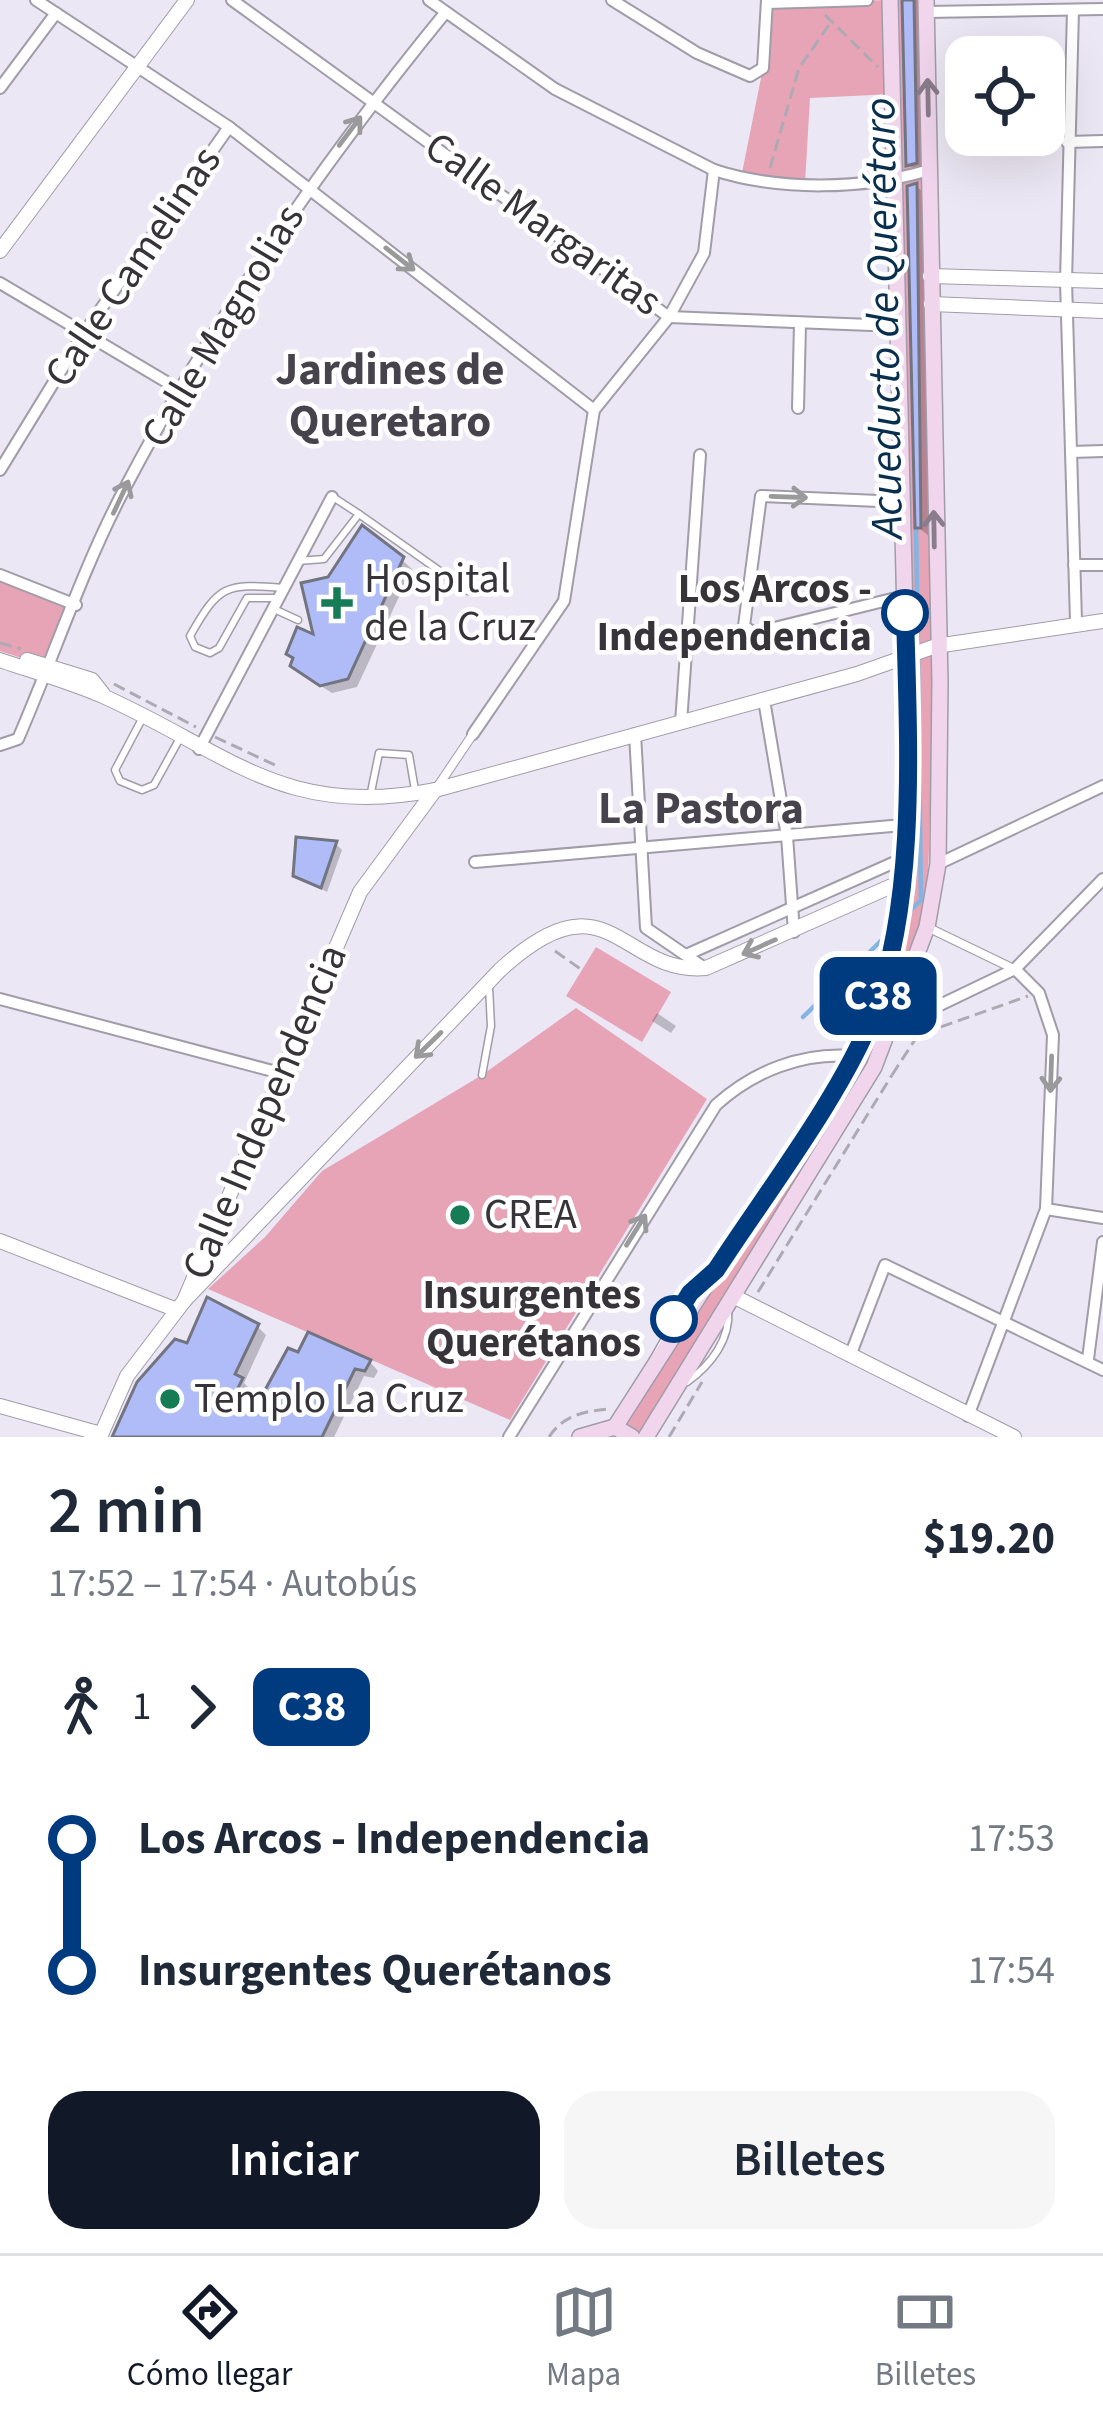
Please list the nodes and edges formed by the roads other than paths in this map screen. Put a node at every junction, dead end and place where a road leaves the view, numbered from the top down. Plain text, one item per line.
1 (36, 0) edge
2 (187, 0) edge
3 (232, 0) edge
4 (429, 0) edge
5 (612, 0) edge
6 (862, 0) edge
7 (890, 0) edge
8 (767, 2) edge
9 (926, 6) edge
10 (1103, 9) edge
11 (1073, 10) junction
12 (56, 13) junction
13 (445, 13) junction
14 (138, 63) junction
15 (0, 88) edge
16 (373, 101) junction
17 (230, 127) junction
18 (1103, 141) edge
19 (1067, 142) junction
20 (714, 170) junction
21 (929, 170) junction
22 (893, 181) junction
23 (308, 188) junction
24 (0, 251) edge
25 (930, 276) junction
26 (1066, 281) junction
27 (1103, 281) edge
28 (0, 283) edge
29 (931, 304) junction
30 (1103, 311) edge
31 (1066, 312) junction
32 (669, 317) junction
33 (800, 324) junction
34 (897, 326) junction
35 (84, 333) junction
36 (180, 390) junction
37 (798, 408) dead end
38 (595, 410) junction
39 (1103, 451) edge
40 (1071, 452) junction
41 (700, 455) dead end
42 (0, 470) edge
43 (332, 497) joint
44 (902, 502) junction
45 (359, 514) junction
46 (298, 561) junction
47 (1074, 565) junction
48 (1103, 565) edge
49 (0, 574) edge
50 (468, 591) dead end
51 (904, 596) junction
52 (279, 598) junction
53 (76, 605) junction
54 (298, 620) dead end
55 (1076, 621) junction
56 (1103, 621) edge
57 (936, 646) junction
58 (0, 651) edge
59 (906, 663) junction
60 (49, 667) junction
61 (764, 700) junction
62 (142, 719) junction
63 (681, 723) junction
64 (473, 734) joint
65 (635, 734) junction
66 (180, 738) junction
67 (0, 745) edge
68 (200, 748) junction
69 (1103, 786) edge
70 (435, 790) junction
71 (416, 794) junction
72 (370, 799) junction
73 (903, 825) junction
74 (787, 836) junction
75 (644, 848) junction
76 (904, 858) junction
77 (475, 862) dead end
78 (938, 864) junction
79 (1103, 879) edge
80 (903, 880) junction
81 (792, 909) junction
82 (927, 927) junction
83 (794, 932) junction
84 (686, 956) junction
85 (706, 968) junction
86 (1016, 970) junction
87 (488, 983) junction
88 (0, 999) edge
89 (890, 1029) junction
90 (853, 1056) junction
91 (284, 1074) junction
92 (482, 1075) dead end
93 (1046, 1209) junction
94 (1103, 1218) edge
95 (0, 1241) edge
96 (1103, 1242) edge
97 (708, 1282) junction
98 (730, 1301) junction
99 (180, 1305) junction
100 (1007, 1322) junction
101 (850, 1356) junction
102 (1088, 1359) junction
103 (1103, 1370) edge
104 (0, 1406) edge
105 (968, 1416) junction
106 (614, 1427) junction
107 (100, 1436) edge
108 (509, 1437) edge
109 (580, 1437) edge
110 (632, 1437) edge
111 (646, 1437) edge
112 (1014, 1437) edge

1 - 12 street
2 - 14 street
3 - 16 street, Calle Margaritas
4 - 13 street
5 - 8 street
6 - 8 street
7 - 22 main road
9 - 11 street
21 -> 9 main road
10 - 11 street
11 - 19 street
12 - 14 street
12 - 15 street
13 - 16 street, Calle Magnolias
13 - 20 street
14 - 17 street
14 - 24 street
23 -> 16 street, Calle Magnolias
16 - 32 street, Calle Margaritas
17 - 23 street
17 - 35 street, Calle Camelinas
18 - 19 street
19 - 26 street
20 - 22 street
20 - 32 street
21 - 22 street
21 - 25 main road
22 - 34 main road
23 - 36 street, Calle Magnolias
23 -> 38 street
25 - 26 street
25 - 29 main road
26 - 27 street
26 - 31 street
28 - 35 street
29 - 31 street
57 -> 29 main road
30 - 31 street
31 - 40 street
32 - 33 street, Calle Margaritas
32 - 38 street
33 - 34 street, Calle Margaritas
33 - 37 street
34 - 44 main road
35 - 36 street
35 - 42 street, Calle Camelinas
53 -> 36 street, Calle Magnolias
38 - 64 street
39 - 40 street
40 - 47 street
41 - 63 street
43 - 45 lane
43 - 46 street
44 - 51 main road
51 -> 44 street
45 - 46 lane
45 - 50 lane
46 - 52 street
47 - 48 street
47 - 55 street
49 - 53 street
51 - 59 main road
52 - 52 lane
52 - 54 lane
52 - 68 street
53 - 60 street, Calle Magnolias
55 - 56 street
55 - 57 street
57 - 59 main road
57 - 78 main road
58 - 60 street
59 - 61 street
59 - 73 main road
60 - 62 street
60 - 67 street, Calle Magnolias
61 - 63 street
61 - 74 street
62 - 66 street
62 - 66 lane
63 - 65 street
64 - 70 street
65 - 70 street
65 - 75 street
66 - 68 street
68 - 72 street
69 - 78 street
70 - 71 street
70 - 91 street, Calle Independencia
71 - 72 street
71 - 72 lane
73 - 74 street
73 - 76 main road
74 - 75 street
74 - 81 street
75 - 77 street
75 - 84 street
76 - 80 main road
76 - 81 street
78 - 82 main road
79 - 86 street
80 - 83 street
80 - 90 main road
81 - 83 street
81 - 84 street
82 - 86 street
82 - 89 main road
83 -> 85 street
84 - 85 street
85 - 87 street
86 - 89 street
86 -> 93 street
87 - 92 lane
87 -> 99 street
88 - 91 street
89 - 98 main road
90 - 97 main road
108 -> 90 street
91 - 99 street, Calle Independencia
93 - 94 street
93 - 100 street
95 - 99 street
96 - 102 street
97 - 98 street
97 - 106 main road
98 - 101 street
98 - 111 main road
99 - 107 street, Calle Independencia
100 - 101 street
100 - 102 street
100 - 105 street
101 - 105 street
102 - 103 street
104 - 107 street
105 - 112 street
106 - 109 main road
106 - 110 main road

